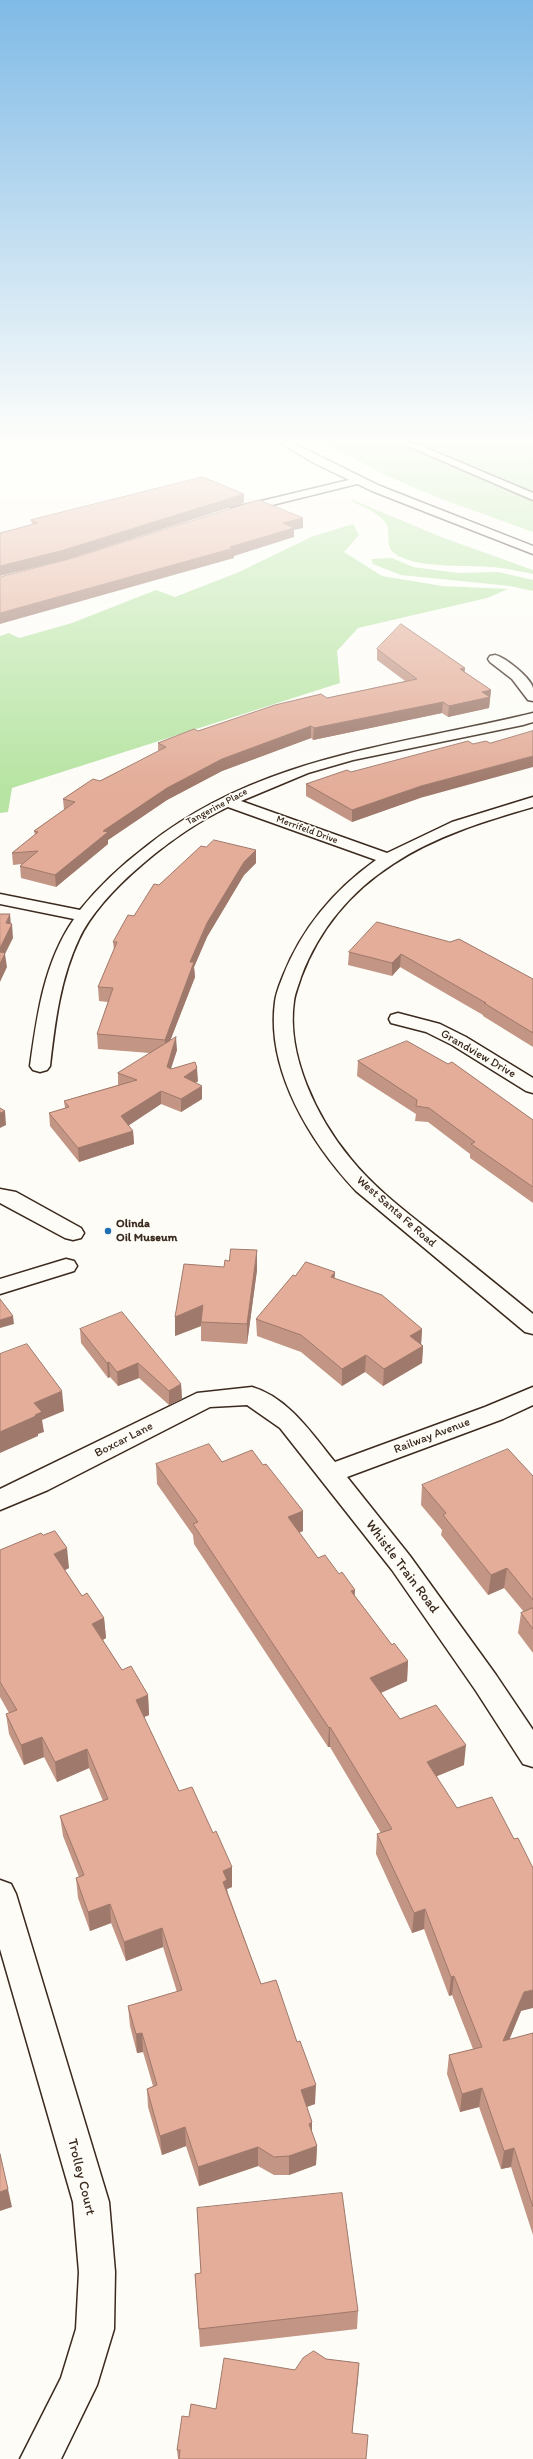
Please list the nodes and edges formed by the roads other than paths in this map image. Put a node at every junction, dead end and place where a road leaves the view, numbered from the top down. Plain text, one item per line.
1 (495, 659) dead end
2 (533, 697) edge
3 (533, 717) edge
4 (226, 801) junction
5 (533, 802) edge
6 (389, 859) junction
7 (0, 899) edge
8 (86, 916) junction
9 (398, 1019) dead end
10 (40, 1066) dead end
11 (533, 1087) edge
12 (0, 1196) edge
13 (73, 1233) dead end
14 (66, 1266) dead end
15 (0, 1287) edge
16 (533, 1326) edge
17 (533, 1395) edge
18 (252, 1396) joint
19 (330, 1474) junction
20 (0, 1500) edge
21 (533, 1755) edge
22 (0, 1894) edge
23 (40, 2459) edge

1 - 2 street
3 - 4 street, Tangerine Place
4 - 6 street, Merrifeld Drive
4 - 8 street, Tangerine Place
5 - 6 street, West Santa Fe Road
6 - 16 street, West Santa Fe Road
7 - 8 street
8 - 10 street, Tangerine Place
9 - 11 street, Grandview Drive
12 - 13 street
14 - 15 street
17 - 19 street, Railway Avenue
18 - 19 street, Whistle Train Road
18 - 20 street, Boxcar Lane
19 - 21 street, Whistle Train Road
22 - 23 street, Trolley Court

